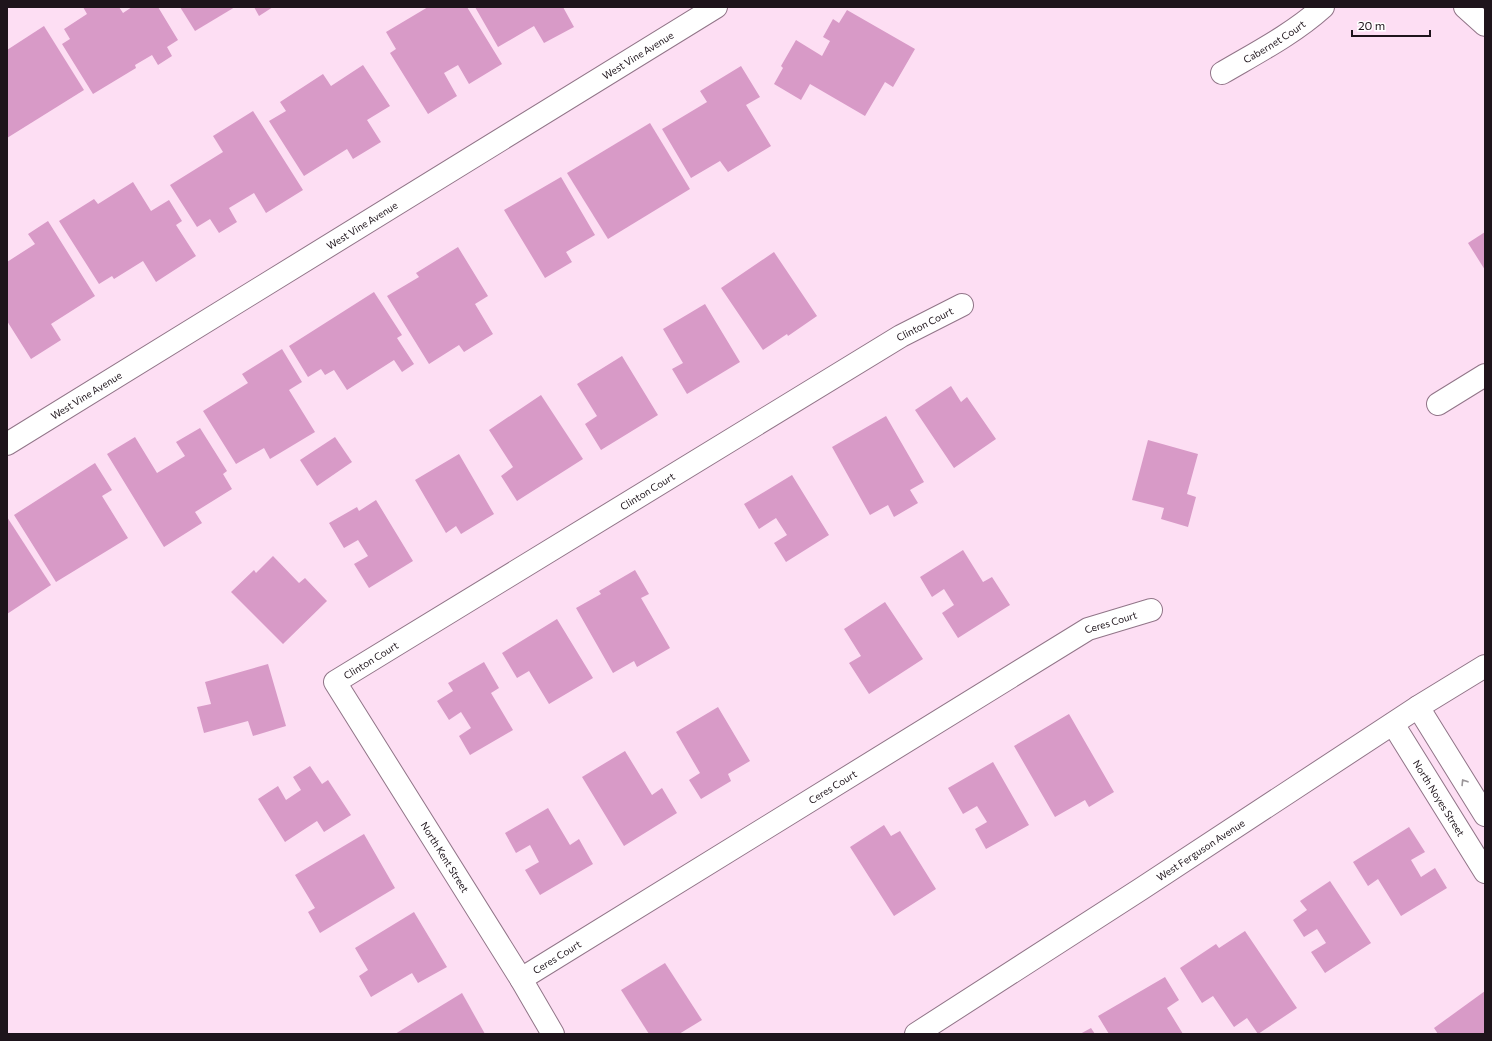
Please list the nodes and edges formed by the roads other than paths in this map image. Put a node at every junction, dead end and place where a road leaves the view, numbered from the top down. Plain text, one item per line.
1 (716, 7) edge
2 (1323, 7) edge
3 (1465, 7) edge
4 (1485, 25) edge
5 (1222, 72) dead end
6 (962, 305) dead end
7 (1485, 375) edge
8 (1438, 404) dead end
9 (7, 444) edge
10 (1151, 610) dead end
11 (1485, 666) edge
12 (335, 682) joint
13 (1418, 707) junction
14 (1393, 724) junction
15 (1485, 815) edge
16 (1485, 872) edge
17 (521, 979) junction
18 (553, 1034) edge
19 (916, 1034) edge

1 - 9 street, West Vine Avenue
2 - 5 street, Cabernet Court
3 - 4 street
6 - 12 street, Clinton Court
7 - 8 street
10 - 17 street, Ceres Court
11 - 13 street, West Ferguson Avenue
12 - 17 street, North Kent Street
13 - 14 street, West Ferguson Avenue
15 -> 13 street
14 - 16 street, North Noyes Street
14 - 19 street, West Ferguson Avenue
17 - 18 street, North Kent Street

